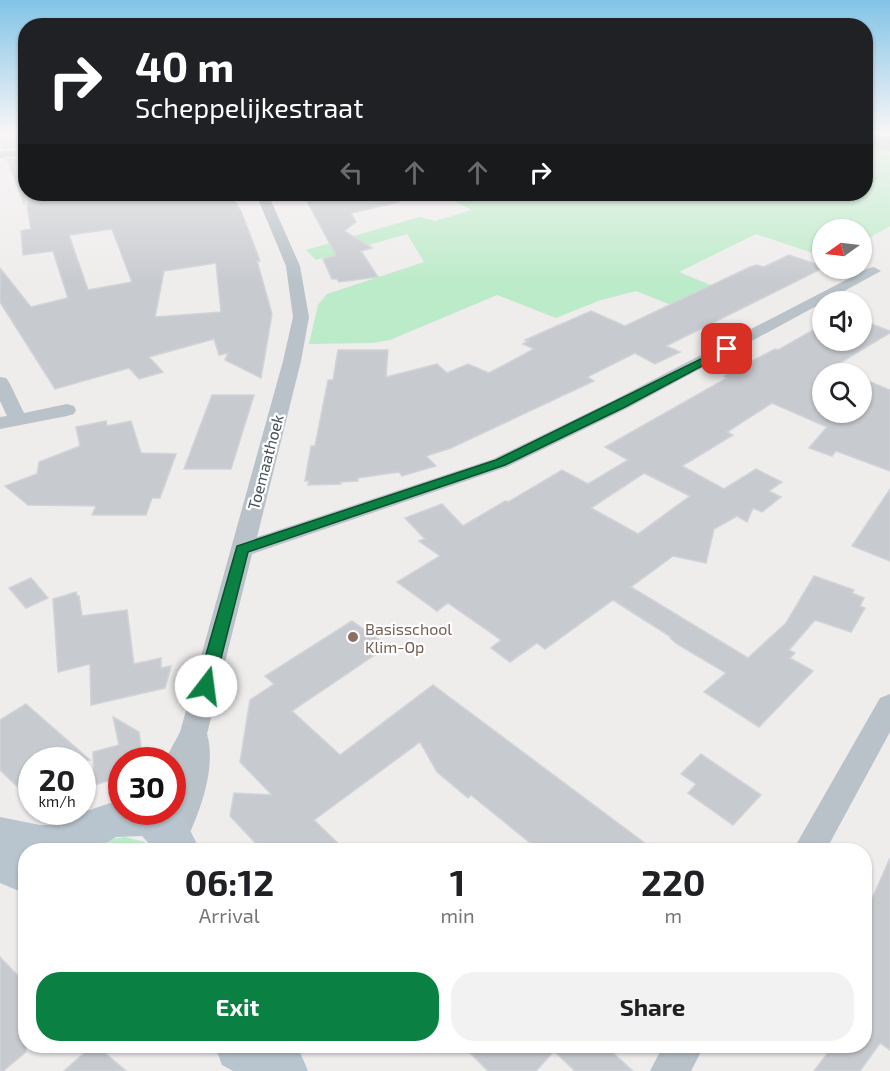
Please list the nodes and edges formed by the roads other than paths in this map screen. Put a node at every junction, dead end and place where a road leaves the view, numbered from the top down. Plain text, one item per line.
1 (265, 201) edge
2 (875, 271) edge
3 (0, 382) edge
4 (67, 410) dead end
5 (9, 421) edge
6 (242, 550) junction
7 (890, 705) edge
8 (194, 732) junction
9 (186, 748) edge
10 (157, 829) edge
11 (0, 837) edge
12 (34, 843) edge
13 (75, 843) edge
14 (814, 843) edge
15 (0, 859) edge
16 (18, 869) edge
17 (252, 1053) edge
18 (681, 1053) edge
19 (281, 1071) edge
20 (669, 1071) edge

1 - 6 street, Toemaathoek
2 - 6 street
3 - 5 street
4 - 5 street
6 - 8 street, Toemaathoek
7 - 14 street
8 - 9 street, Toemaathoek
8 - 10 street, Toemaathoek
10 - 13 main road
11 - 12 main road
15 - 16 main road
17 - 19 main road
18 - 20 street

